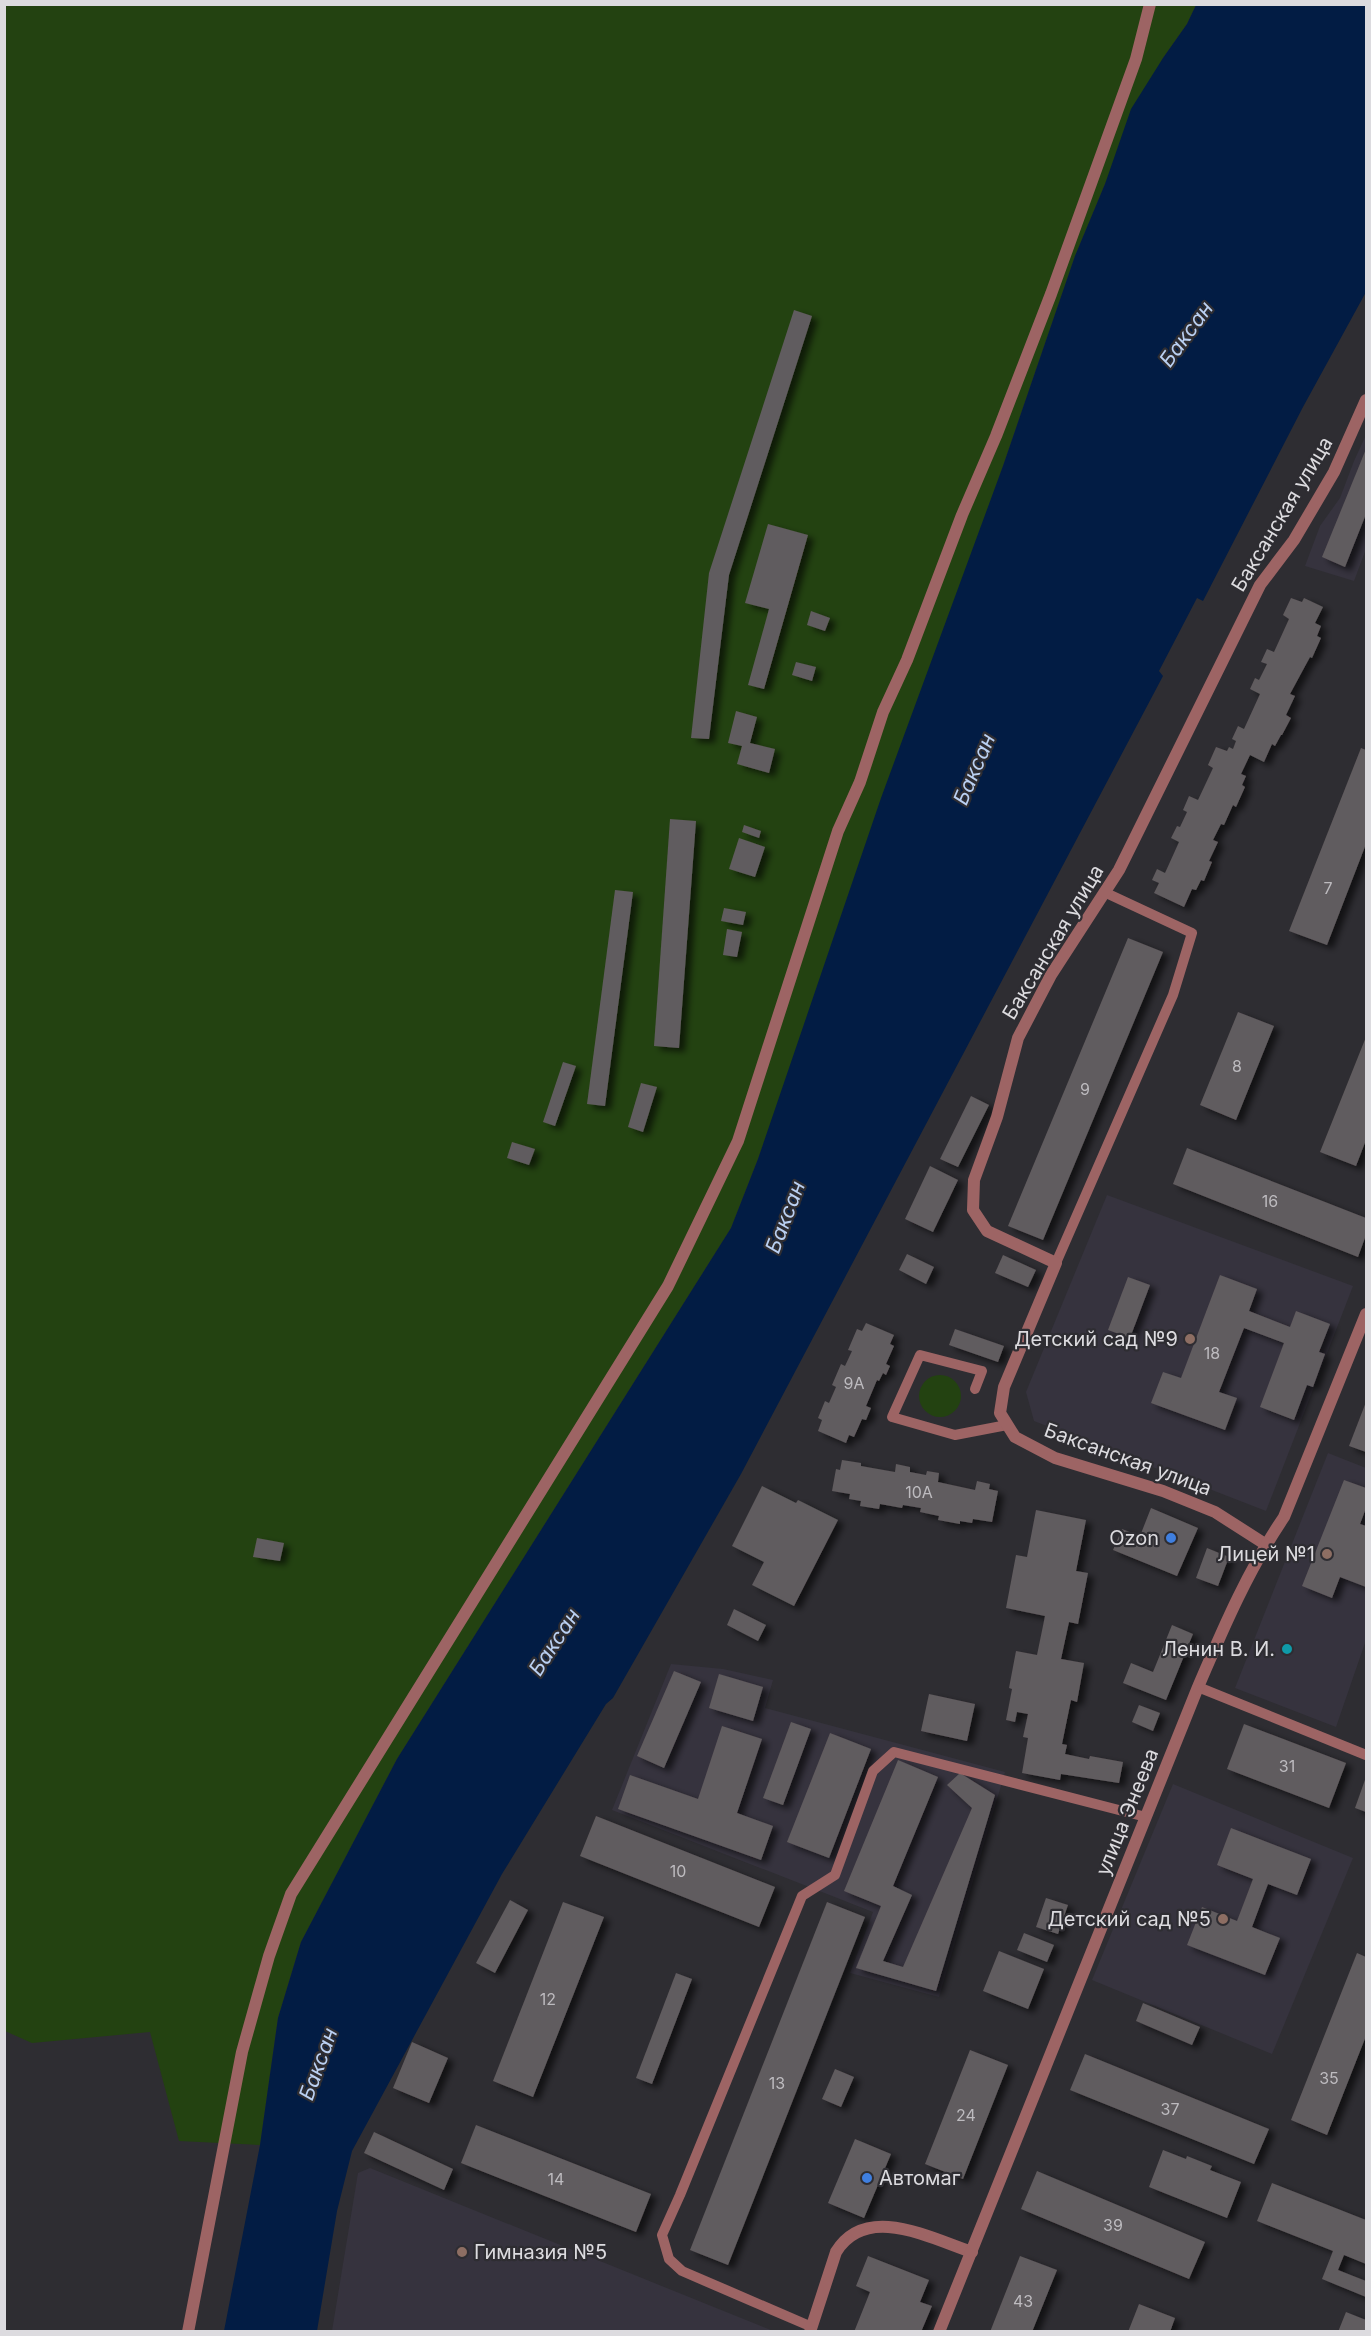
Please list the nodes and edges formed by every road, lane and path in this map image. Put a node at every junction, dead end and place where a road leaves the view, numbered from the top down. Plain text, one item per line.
1 (1150, 4) edge
2 (1366, 399) edge
3 (1104, 892) junction
4 (1056, 1263) junction
5 (1366, 1314) edge
6 (975, 1389) dead end
7 (1007, 1425) junction
8 (1265, 1544) junction
9 (1198, 1687) junction
10 (1366, 1755) edge
11 (1146, 1816) junction
12 (972, 2252) junction
13 (811, 2329) edge
14 (188, 2331) edge
15 (939, 2331) edge

1 - 14 street
2 - 3 street, Баксанская улица
3 - 4 street, Баксанская улица
3 - 4 lane
4 - 7 street
5 - 8 street, улица Энеева
6 - 7 lane
7 - 8 street, Баксанская улица
8 - 9 street, улица Энеева
9 - 10 lane
9 - 11 street, улица Энеева
11 - 12 street, улица Энеева
11 - 13 lane
12 - 13 street
12 - 15 street, улица Энеева

